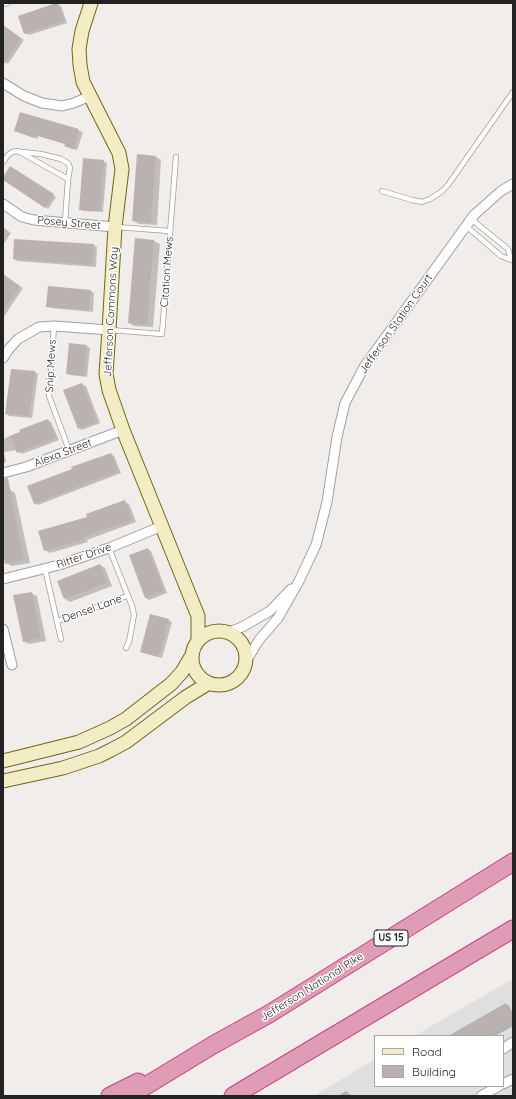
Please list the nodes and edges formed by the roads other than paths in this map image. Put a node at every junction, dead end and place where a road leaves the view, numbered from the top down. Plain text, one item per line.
1 (8, 3) edge
2 (91, 3) edge
3 (3, 4) edge
4 (3, 82) edge
5 (513, 92) edge
6 (90, 96) junction
7 (18, 151) junction
8 (176, 157) dead end
9 (3, 162) edge
10 (68, 179) junction
11 (513, 184) edge
12 (382, 191) dead end
13 (3, 204) edge
14 (65, 222) junction
15 (469, 222) junction
16 (116, 227) junction
17 (170, 231) junction
18 (54, 326) junction
19 (109, 330) junction
20 (3, 358) edge
21 (123, 430) junction
22 (69, 450) junction
23 (3, 473) edge
24 (162, 526) junction
25 (109, 548) junction
26 (45, 569) junction
27 (3, 579) edge
28 (299, 581) junction
29 (127, 596) junction
30 (198, 616) junction
31 (58, 621) junction
32 (3, 630) edge
33 (221, 632) junction
34 (61, 639) dead end
35 (198, 640) junction
36 (126, 648) dead end
37 (192, 655) junction
38 (245, 663) junction
39 (12, 665) dead end
40 (210, 683) junction
41 (3, 761) edge
42 (3, 781) edge
43 (513, 862) edge
44 (513, 929) edge
45 (329, 1038) junction
46 (513, 1042) edge
47 (213, 1045) junction
48 (504, 1048) edge
49 (513, 1079) edge
50 (504, 1084) edge
51 (498, 1087) edge
52 (486, 1092) edge
53 (110, 1096) edge
54 (129, 1096) edge
55 (233, 1096) edge
56 (246, 1096) edge

1 - 3 lane
2 - 6 street, Jefferson Commons Way
4 - 6 street
5 - 12 lane
6 - 16 street, Jefferson Commons Way
7 - 9 lane
7 - 10 lane
7 - 10 lane
8 - 17 lane, Citation Mews
10 - 14 lane
11 - 15 street, Jefferson Station Court
13 - 14 street, Posey Street
14 - 16 street, Posey Street
15 - 15 lane
15 - 28 street, Jefferson Station Court
16 - 17 lane
16 - 19 street, Jefferson Commons Way
17 - 19 lane, Citation Mews
18 - 19 street
18 - 20 street
18 - 22 lane, Snip Mews
19 - 21 street, Jefferson Commons Way
21 - 22 street, Alexa Street
21 - 24 street, Jefferson Commons Way
22 - 23 street, Alexa Street
24 - 25 street, Ritter Drive
24 - 30 street, Jefferson Commons Way
25 - 26 street, Ritter Drive
25 - 29 lane
26 - 27 street, Ritter Drive
26 - 31 lane
28 - 33 street, Jefferson Station Court
28 - 38 street, Jefferson Station Court
29 - 31 lane, Densel Lane
29 - 36 lane
30 - 33 street, Jefferson Commons Way
30 - 35 street, Jefferson Commons Way
31 - 34 lane
32 - 39 street
33 - 35 street
33 - 38 street
35 - 37 street
37 - 40 street
37 - 41 street
38 - 40 street
40 - 42 street
43 - 47 highway, Jefferson National Pike / US 15
44 - 45 highway
45 - 55 highway
45 - 56 highway
46 - 48 street
47 - 53 highway
47 - 54 highway, Jefferson National Pike / US 15
49 - 50 street
51 - 52 street

